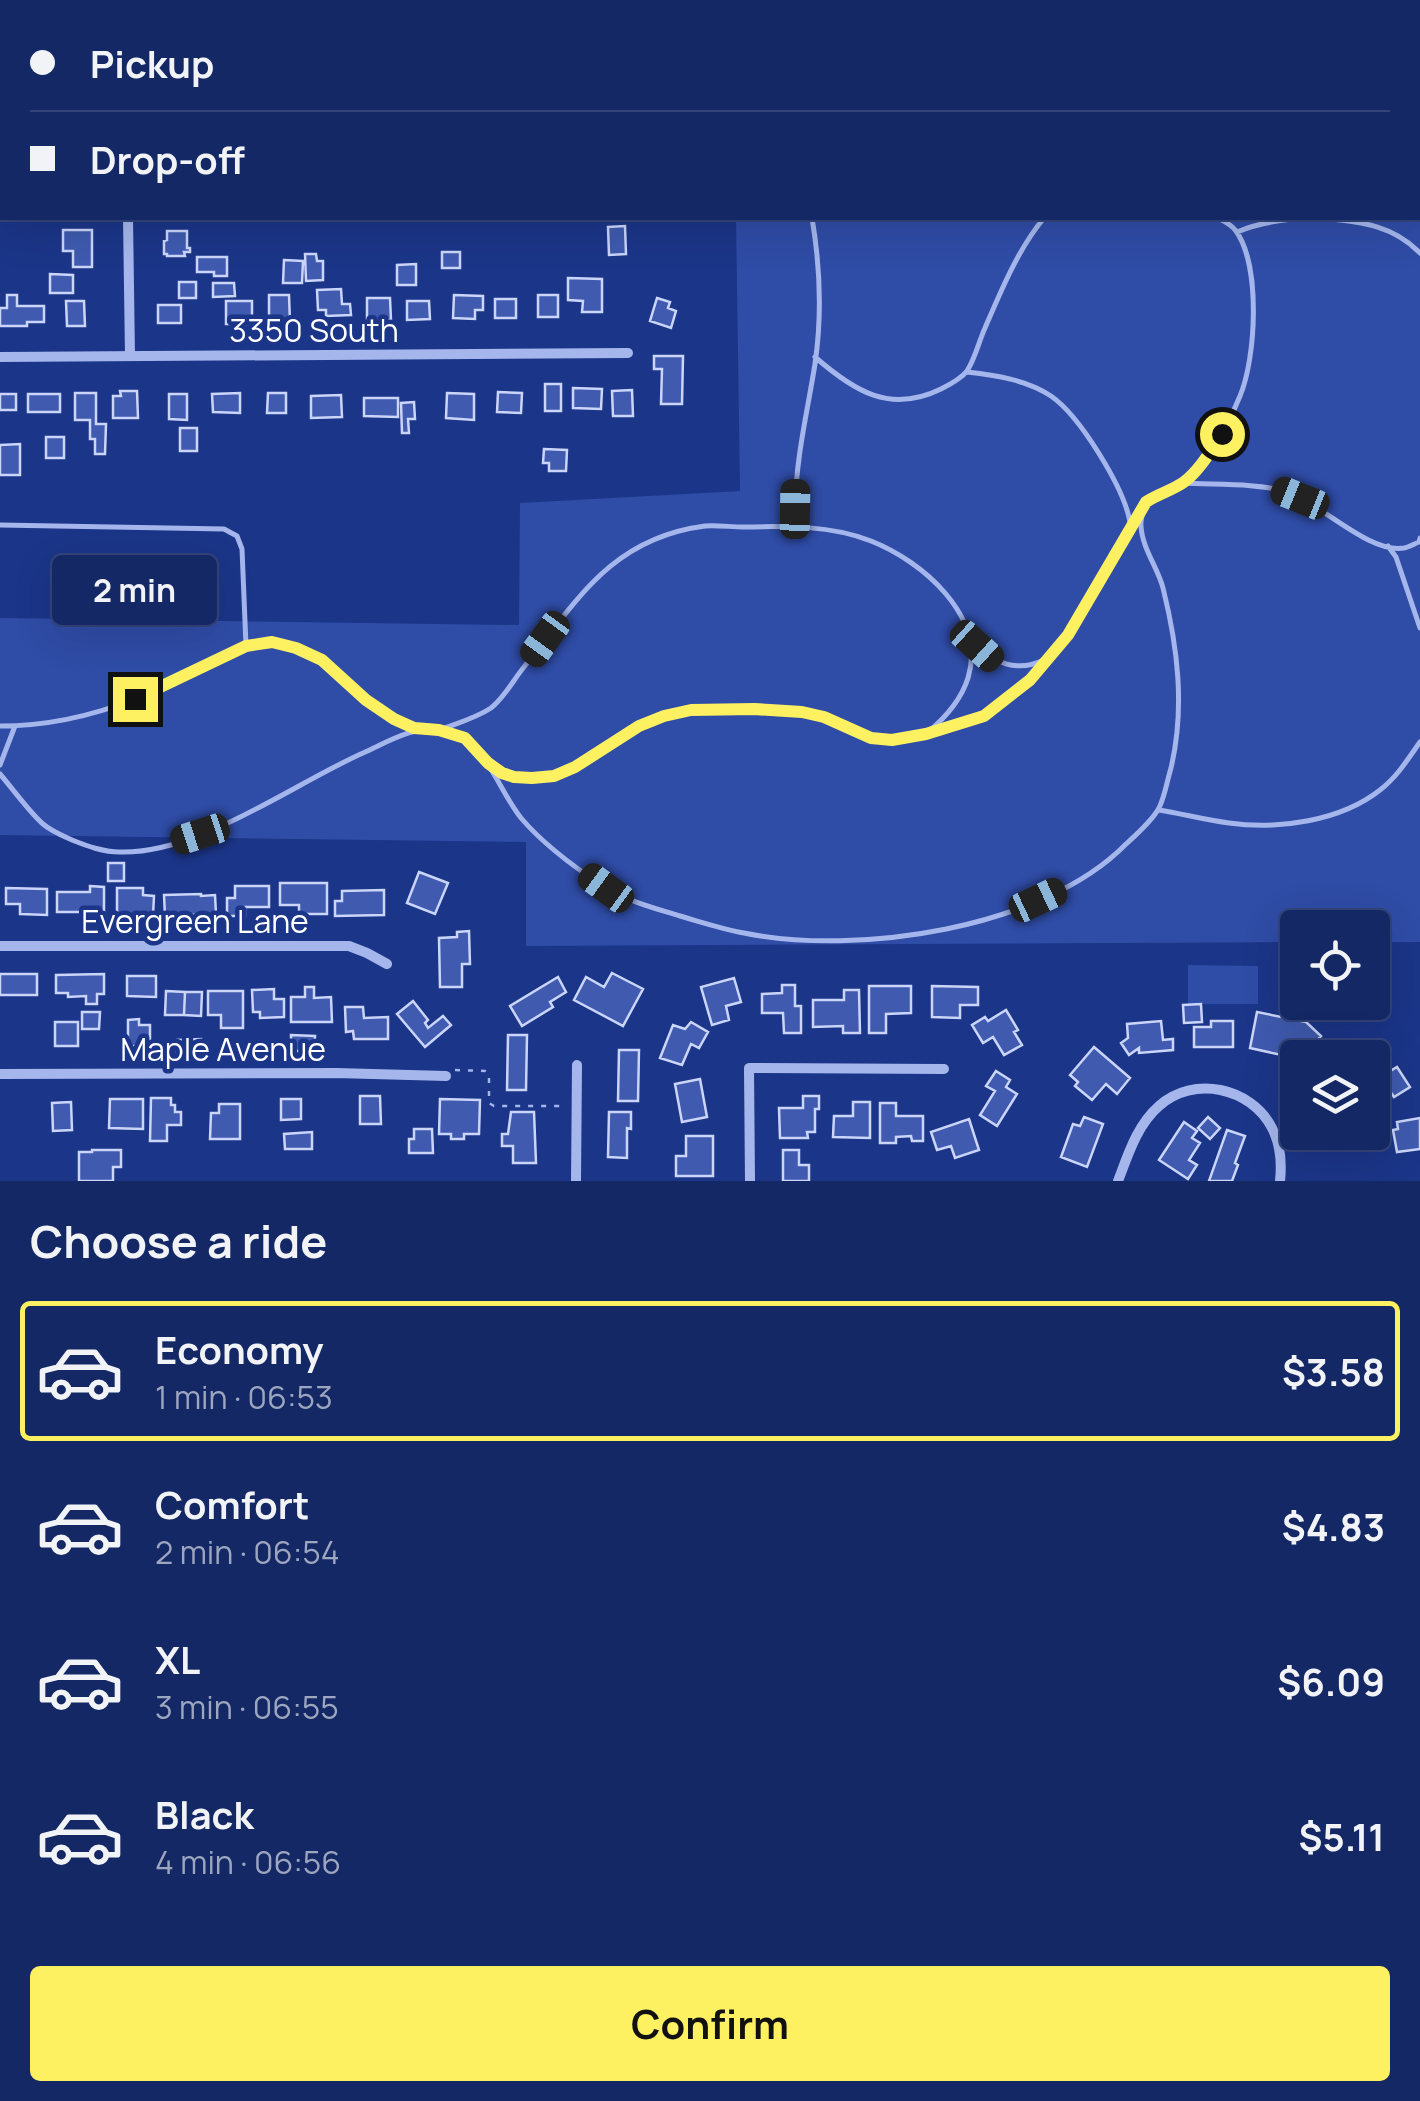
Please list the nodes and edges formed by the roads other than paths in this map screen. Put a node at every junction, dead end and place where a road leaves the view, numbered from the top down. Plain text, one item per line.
1 (128, 220) edge
2 (812, 220) edge
3 (1043, 220) edge
4 (1221, 220) edge
5 (1275, 220) edge
6 (1336, 220) edge
7 (1236, 232) junction
8 (1420, 252) edge
9 (628, 353) dead end
10 (130, 356) junction
11 (0, 357) edge
12 (816, 357) junction
13 (966, 372) junction
14 (1182, 483) junction
15 (1146, 502) junction
16 (795, 509) dead end
17 (0, 524) edge
18 (1131, 525) junction
19 (1420, 538) edge
20 (1388, 546) junction
21 (1420, 628) edge
22 (969, 639) junction
23 (246, 646) junction
24 (1053, 655) junction
25 (0, 726) edge
26 (15, 726) junction
27 (439, 730) junction
28 (426, 731) junction
29 (926, 734) junction
30 (1420, 742) edge
31 (488, 763) junction
32 (0, 765) edge
33 (0, 774) edge
34 (1158, 810) junction
35 (0, 946) edge
36 (386, 964) dead end
37 (577, 1064) dead end
38 (944, 1068) dead end
39 (0, 1074) edge
40 (446, 1076) road end
41 (576, 1181) edge
42 (750, 1181) edge
43 (1118, 1181) edge
44 (1280, 1181) edge

1 - 10 street
2 - 12 lane
3 - 13 lane
4 - 7 lane
5 - 7 lane
6 - 8 lane
7 - 14 lane
9 - 10 street, 3350 South
10 - 11 street, 3350 South
12 - 13 lane
12 - 16 lane
13 - 18 lane
14 - 15 lane
14 - 20 lane
15 - 18 lane
15 - 34 lane
17 - 23 lane
18 - 24 lane
19 - 20 lane
20 - 21 lane
22 - 24 lane
22 - 27 lane
22 - 29 lane
23 - 26 lane
23 - 28 lane
24 - 29 lane
25 - 26 lane
26 - 32 lane
27 - 28 lane
27 - 31 lane
28 - 33 lane
29 - 31 lane
30 - 34 lane
31 - 34 lane
35 - 36 street, Evergreen Lane
37 - 41 street
38 - 42 street
39 - 40 street, Maple Avenue
43 - 44 street

